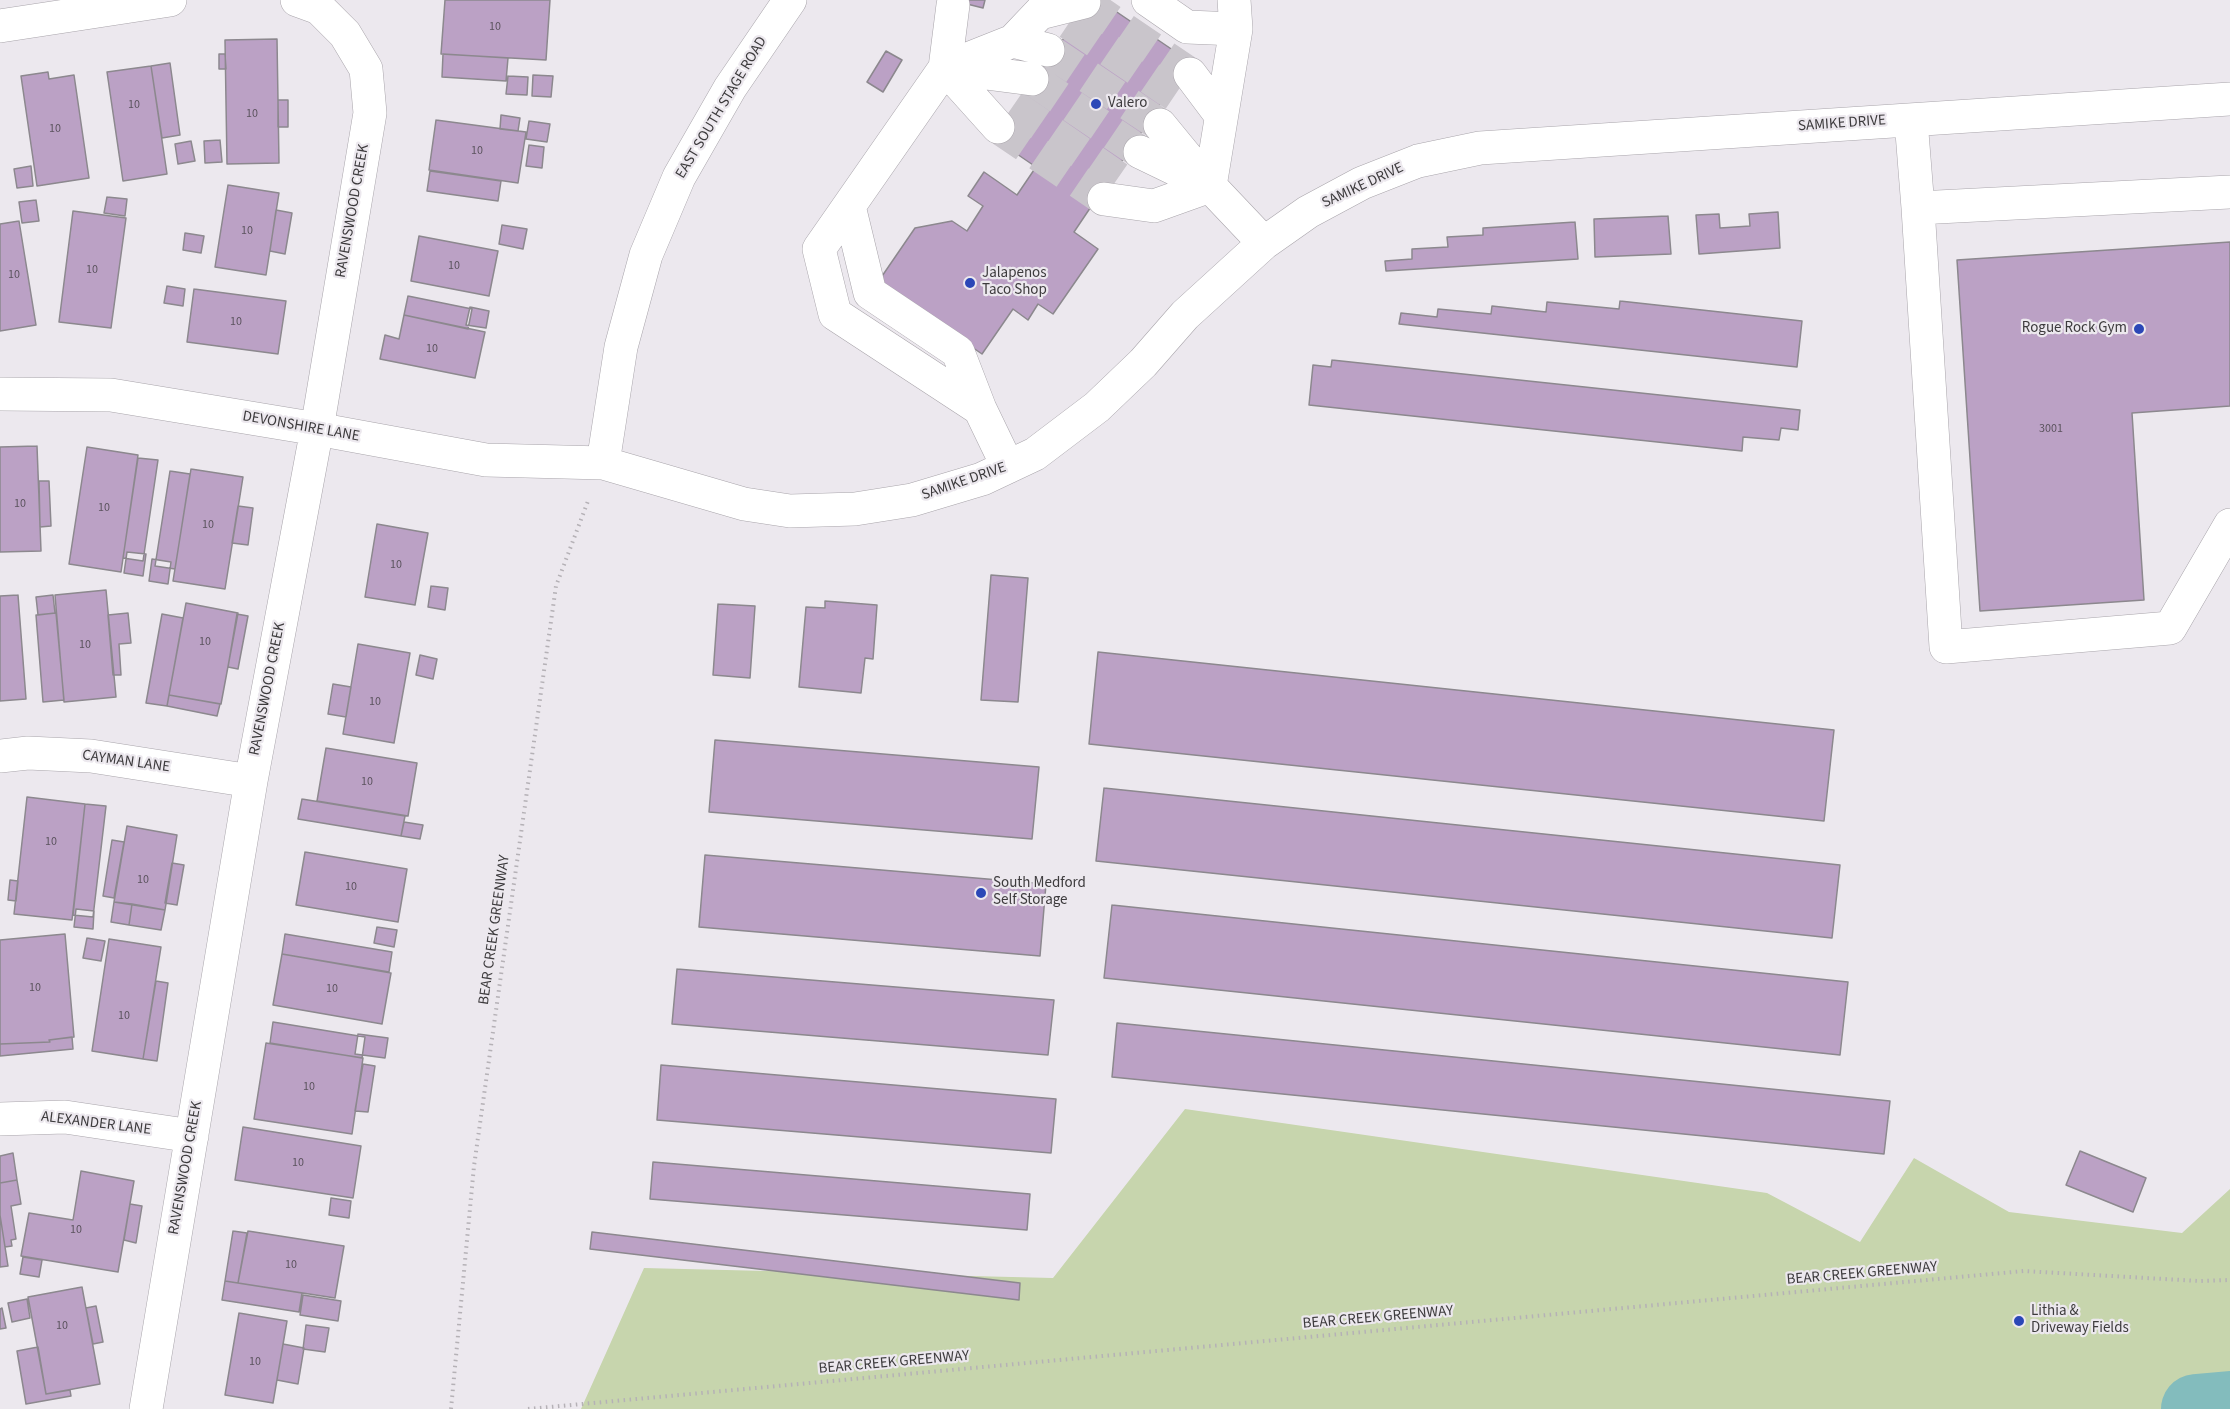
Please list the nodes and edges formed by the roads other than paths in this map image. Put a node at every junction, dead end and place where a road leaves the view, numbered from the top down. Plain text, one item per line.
1 (170, 0) edge
2 (297, 0) edge
3 (790, 0) edge
4 (1148, 0) edge
5 (953, 5) dead end
6 (1058, 8) edge
7 (1235, 14) edge
8 (0, 26) edge
9 (1013, 41) junction
10 (1048, 50) tunnel mouth
11 (945, 68) junction
12 (1032, 79) tunnel mouth
13 (1182, 84) tunnel mouth
14 (2230, 99) edge
15 (1220, 114) junction
16 (1005, 117) tunnel mouth
17 (1911, 120) junction
18 (1160, 125) tunnel mouth
19 (1140, 152) tunnel mouth
20 (1210, 186) junction
21 (1111, 188) tunnel mouth
22 (2230, 192) edge
23 (1918, 208) junction
24 (1264, 243) junction
25 (0, 394) edge
26 (317, 429) junction
27 (603, 463) junction
28 (1008, 467) junction
29 (2230, 525) edge
30 (0, 756) edge
31 (251, 781) junction
32 (0, 1119) edge
33 (192, 1136) junction
34 (146, 1409) edge

1 - 8 street
2 - 26 street, RAVENSWOOD CREEK
3 - 27 street, EAST SOUTH STAGE ROAD
4 - 7 street
5 - 11 street
6 - 9 street
7 - 15 street
9 - 10 street
9 - 11 street
11 - 12 street
11 - 16 street
11 - 28 street
13 - 15 street
14 - 17 street, SAMIKE DRIVE
15 - 20 street
17 - 23 street
17 - 24 street, SAMIKE DRIVE
18 - 20 street
19 - 20 street
20 - 21 street
20 - 24 street
22 - 23 street
23 - 29 street
24 - 28 street, SAMIKE DRIVE
25 - 26 street, DEVONSHIRE LANE
26 - 27 street, DEVONSHIRE LANE
26 - 31 street, RAVENSWOOD CREEK
27 - 28 street, SAMIKE DRIVE
30 - 31 street, CAYMAN LANE
31 - 33 street, RAVENSWOOD CREEK
32 - 33 street, ALEXANDER LANE
33 - 34 street, RAVENSWOOD CREEK

